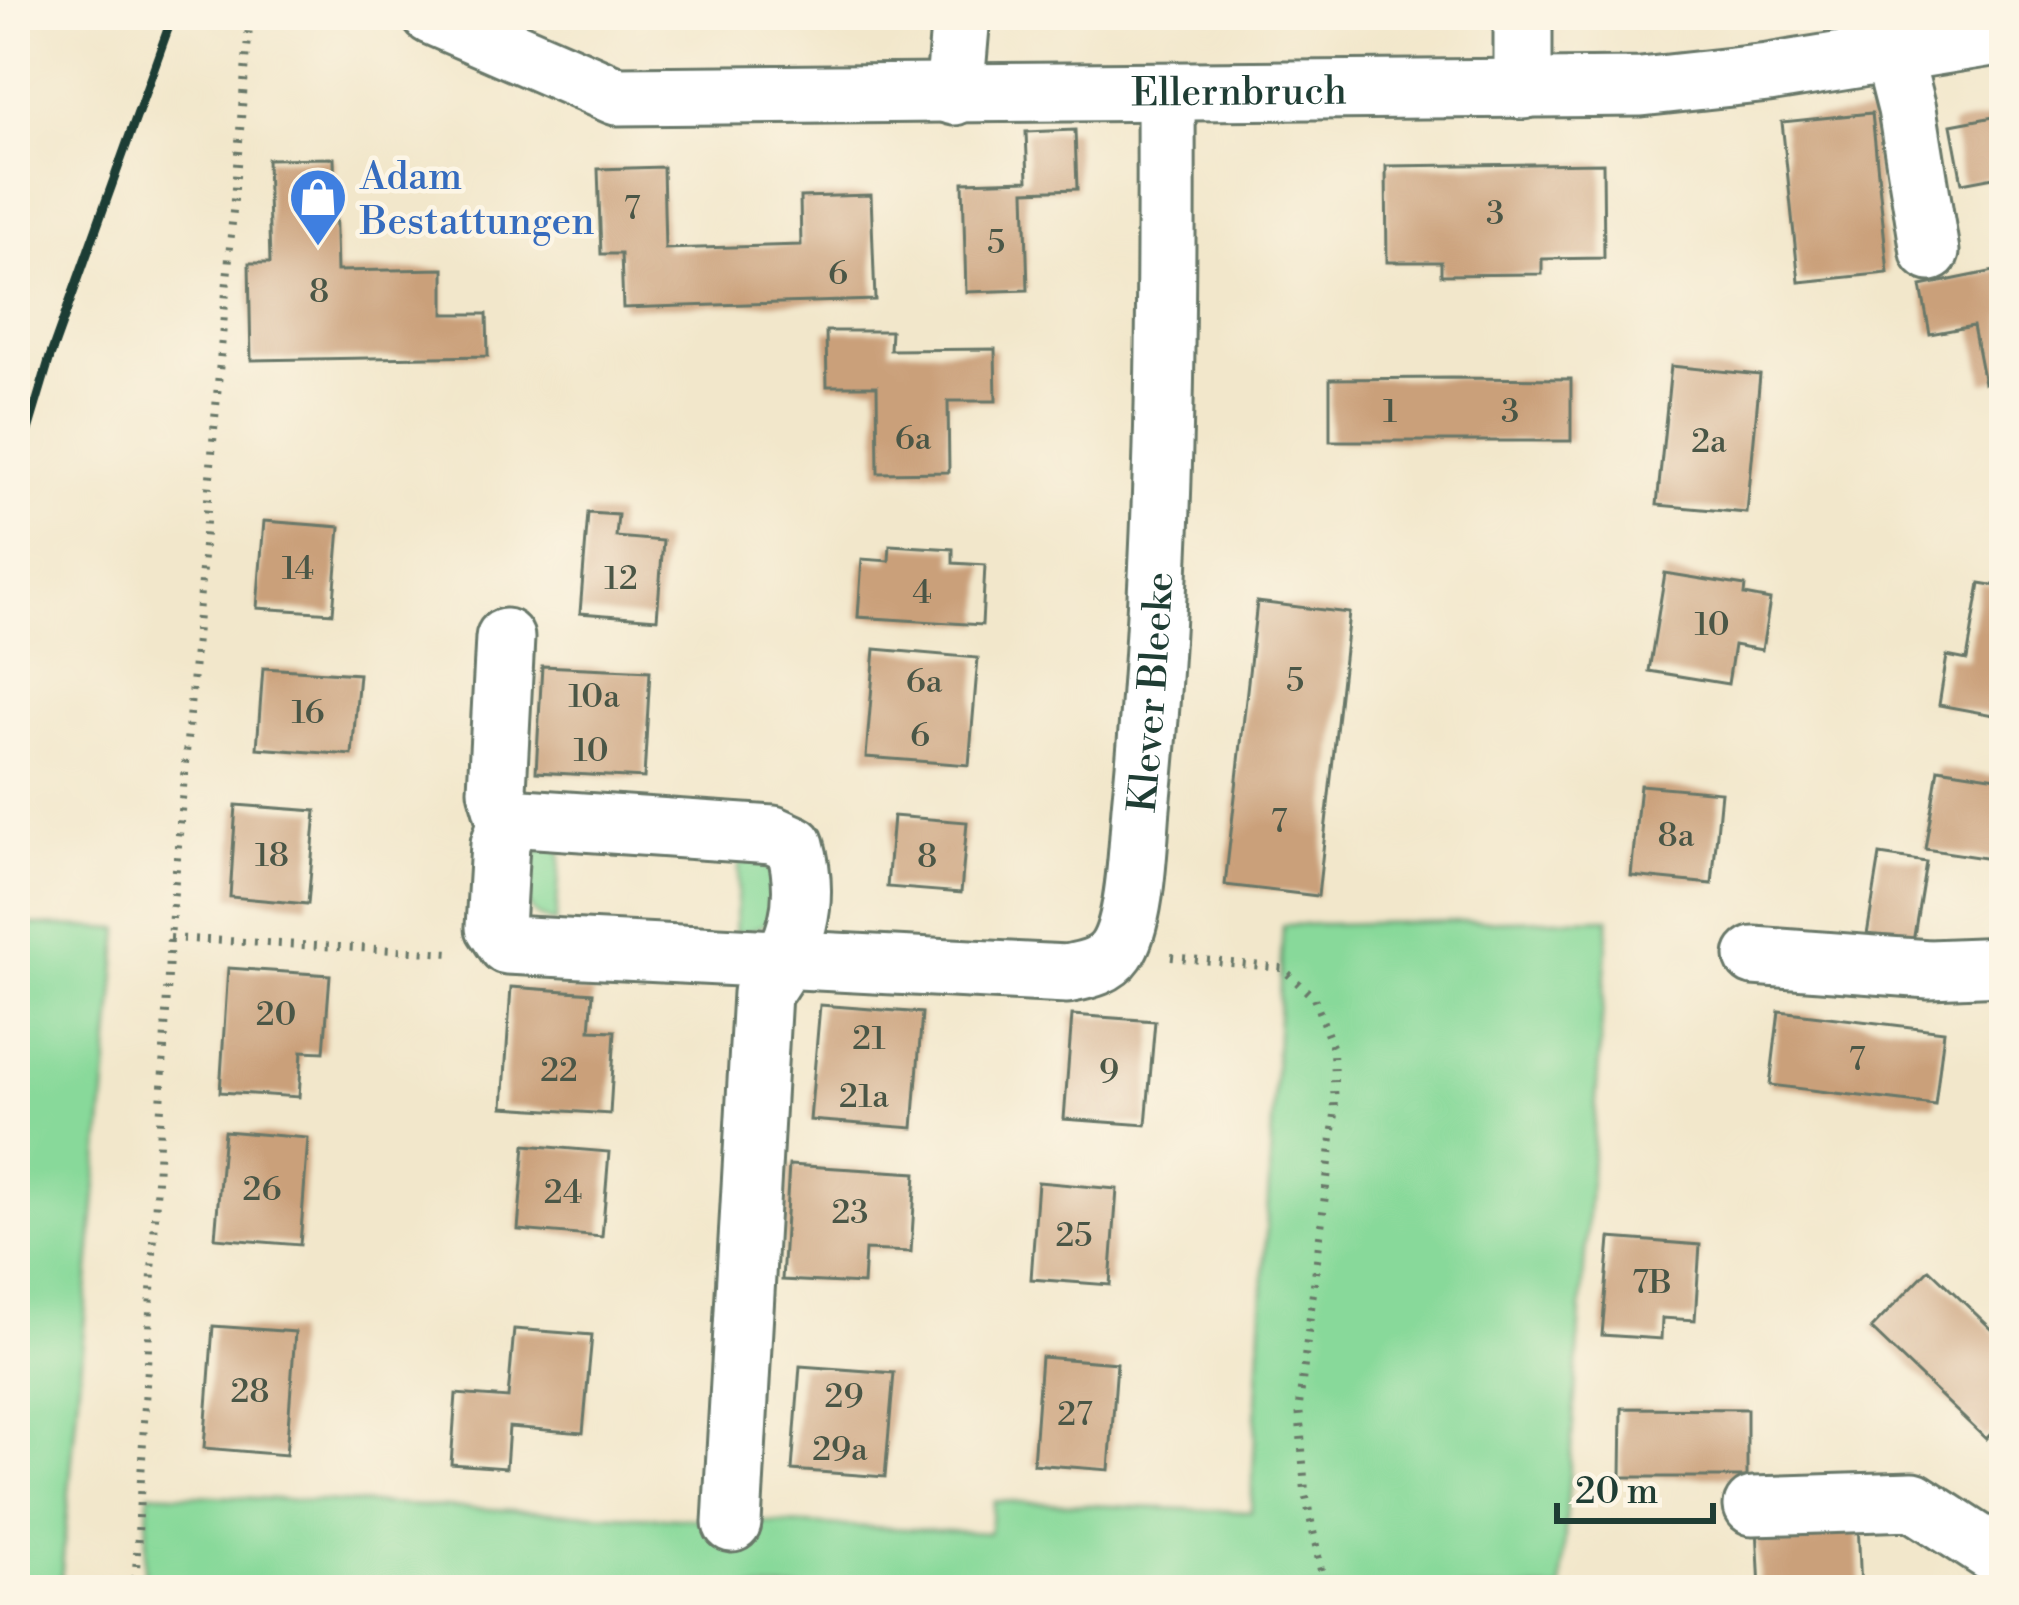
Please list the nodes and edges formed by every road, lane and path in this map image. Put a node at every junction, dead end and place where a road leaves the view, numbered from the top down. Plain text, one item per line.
1 (250, 15) edge
2 (431, 15) edge
3 (962, 15) edge
4 (1523, 15) edge
5 (2004, 35) edge
6 (1893, 54) junction
7 (1523, 90) junction
8 (1166, 93) junction
9 (954, 96) junction
10 (1930, 252) dead end
11 (505, 638) dead end
12 (507, 824) junction
13 (170, 938) junction
14 (507, 945) junction
15 (1116, 951) junction
16 (1754, 956) dead end
17 (786, 961) junction
18 (2004, 966) edge
19 (1753, 1506) dead end
20 (732, 1522) dead end
21 (2004, 1560) edge
22 (136, 1590) edge
23 (1325, 1590) edge

1 - 13 path
2 - 9 street, Ellernbruch
3 - 9 street
4 - 7 street
5 - 6 street, Ellernbruch
6 - 7 street, Ellernbruch
6 - 10 street
7 - 8 street, Ellernbruch
8 - 9 street, Ellernbruch
8 - 15 street, Klever Bleeke
11 - 12 street
12 - 14 street
12 - 17 street
13 - 14 path
13 - 22 path
14 - 17 street
15 - 17 street
15 - 23 path
16 - 18 street
17 - 20 street
19 - 21 street

